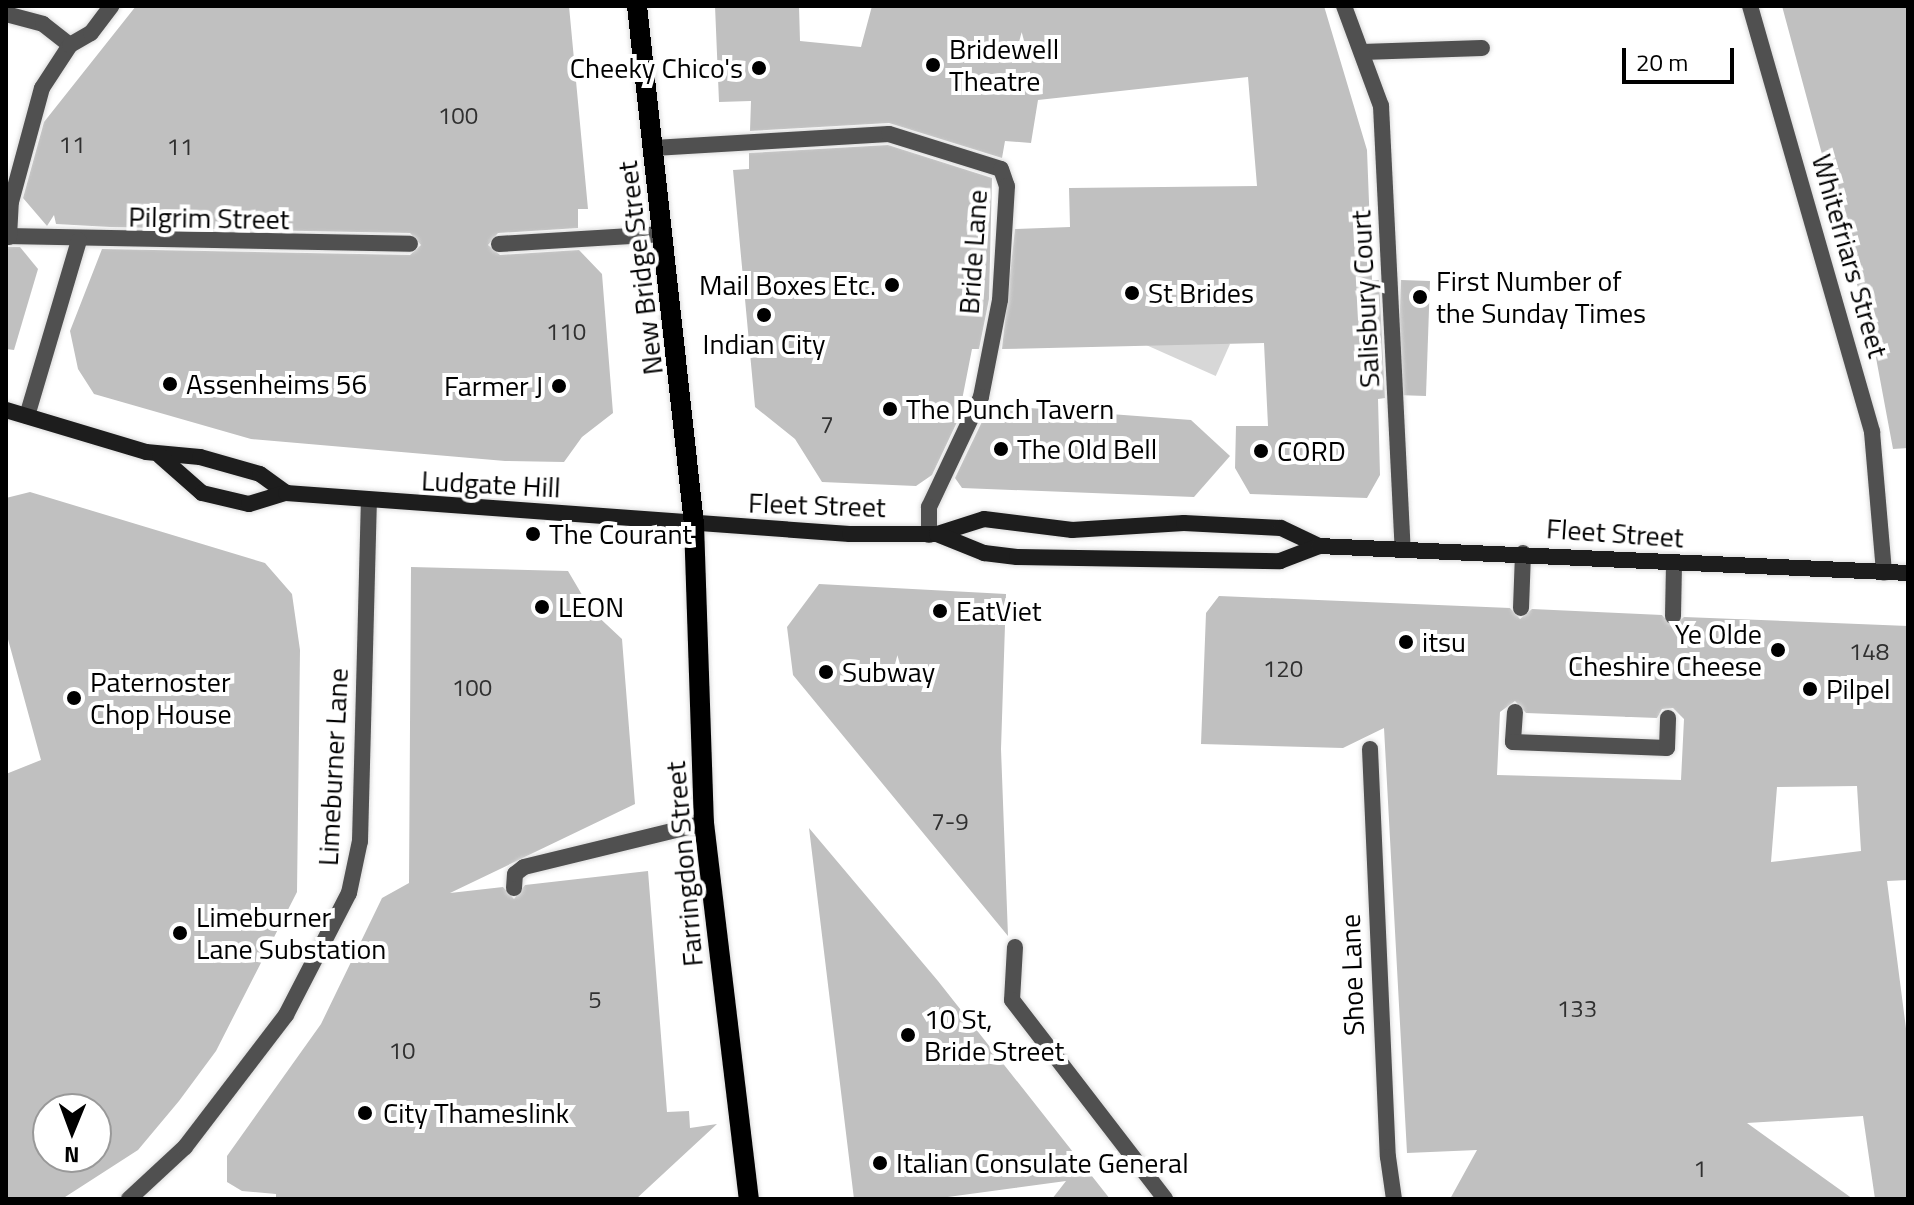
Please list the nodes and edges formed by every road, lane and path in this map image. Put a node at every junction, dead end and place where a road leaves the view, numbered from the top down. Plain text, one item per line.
1 (111, 6) edge
2 (637, 6) edge
3 (1344, 6) edge
4 (1750, 6) edge
5 (6, 14) edge
6 (70, 45) junction
7 (1482, 48) dead end
8 (1362, 52) junction
9 (654, 148) junction
10 (664, 234) junction
11 (8, 236) edge
12 (79, 241) junction
13 (410, 244) dead end
14 (499, 244) dead end
15 (6, 410) edge
16 (27, 416) junction
17 (160, 456) junction
18 (286, 493) junction
19 (369, 504) junction
20 (694, 524) junction
21 (933, 534) junction
22 (1319, 546) junction
23 (1403, 548) junction
24 (1523, 553) junction
25 (1674, 563) junction
26 (1884, 572) junction
27 (1908, 573) edge
28 (1521, 608) dead end
29 (1673, 616) dead end
30 (1515, 712) dead end
31 (1668, 718) dead end
32 (1370, 749) dead end
33 (704, 823) junction
34 (514, 888) dead end
35 (1015, 947) dead end
36 (129, 1199) edge
37 (749, 1199) edge
38 (1165, 1199) edge
39 (1394, 1199) edge

1 - 6 street
2 - 9 main road, New Bridge Street
3 - 8 street, Salisbury Court
4 - 26 street, Whitefriars Street
5 - 6 street
6 - 11 street
7 - 8 street
8 - 23 street, Salisbury Court
9 - 10 main road, New Bridge Street
9 - 21 street, Bride Lane
10 - 14 street
10 - 20 main road, New Bridge Street
11 - 12 street, Pilgrim Street
12 - 13 street, Pilgrim Street
12 - 16 street
15 - 16 street, Ludgate Hill
16 - 17 street, Ludgate Hill
17 - 18 street, Ludgate Hill
17 - 18 street, Ludgate Hill
18 - 19 street, Ludgate Hill
19 - 20 street, Ludgate Hill
19 - 36 street, Limeburner Lane
20 - 21 street, Fleet Street
20 - 33 main road, Farringdon Street
21 - 22 street, Fleet Street
21 - 22 street, Fleet Street
22 - 23 street, Fleet Street
23 - 24 street, Fleet Street
24 - 25 street, Fleet Street
24 - 28 street
25 - 26 street, Fleet Street
25 - 29 street
26 - 27 street, Fleet Street
30 - 31 street
32 - 39 street, Shoe Lane
33 - 34 street
33 - 37 main road, Farringdon Street
35 - 38 street

